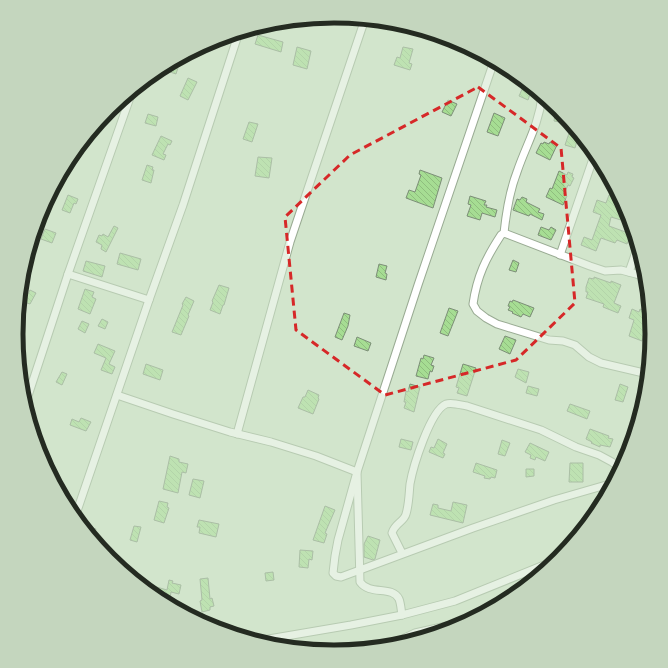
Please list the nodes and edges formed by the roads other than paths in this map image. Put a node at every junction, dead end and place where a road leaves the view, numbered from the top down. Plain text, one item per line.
1 (363, 25) edge
2 (237, 39) edge
3 (492, 66) edge
4 (130, 99) edge
5 (541, 102) edge
6 (592, 160) edge
7 (504, 232) junction
8 (560, 255) junction
9 (635, 256) edge
10 (629, 272) junction
11 (68, 274) junction
12 (639, 276) edge
13 (149, 300) junction
14 (642, 373) edge
15 (29, 393) edge
16 (118, 395) junction
17 (237, 434) junction
18 (616, 465) edge
19 (357, 472) junction
20 (606, 485) edge
21 (77, 510) edge
22 (402, 553) junction
23 (541, 566) edge
24 (360, 570) junction
25 (402, 615) junction
26 (424, 631) edge
27 (412, 635) edge
28 (272, 639) edge

1 - 17 street
2 - 13 street
3 - 19 street
4 - 11 street
5 - 7 street
6 - 8 street
7 - 8 street
7 - 14 street
8 - 10 street
9 - 10 street
10 - 12 street
11 - 13 street
11 - 15 street
13 - 16 street
16 - 17 street
16 - 21 street
17 - 19 street
18 - 22 street
19 - 24 street
19 - 24 street
20 - 22 street
22 - 24 street
23 - 25 street
24 - 25 street
25 - 28 street
26 - 27 street

